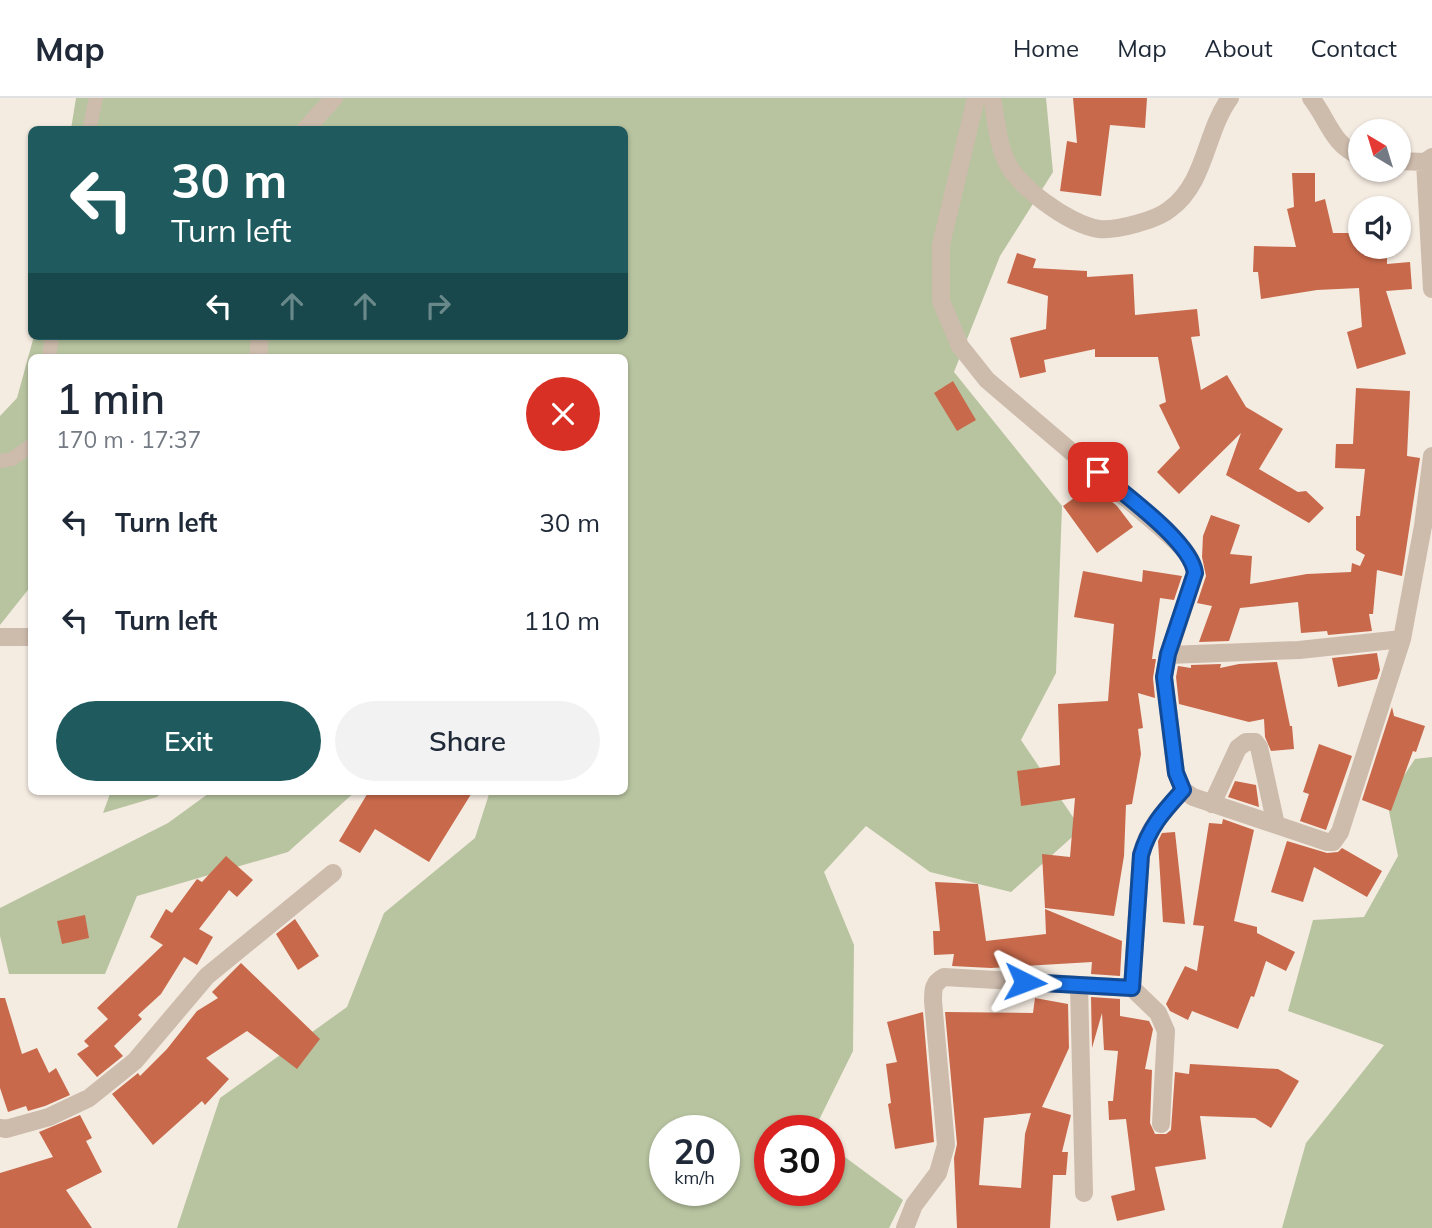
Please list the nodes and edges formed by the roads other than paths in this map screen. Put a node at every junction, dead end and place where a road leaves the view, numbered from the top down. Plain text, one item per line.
1 (96, 98) edge
2 (334, 98) edge
3 (976, 98) edge
4 (992, 98) edge
5 (1230, 98) edge
6 (1311, 98) edge
7 (90, 126) edge
8 (309, 126) edge
9 (1348, 150) edge
10 (1429, 160) edge
11 (1411, 161) edge
12 (1432, 289) edge
13 (28, 448) edge
14 (1432, 456) edge
15 (0, 461) edge
16 (0, 637) edge
17 (28, 637) edge
18 (1402, 639) junction
19 (1168, 654) junction
20 (1183, 790) junction
21 (1212, 804) junction
22 (1276, 825) junction
23 (333, 873) dead end
24 (1079, 985) junction
25 (1132, 988) junction
26 (1161, 1124) dead end
27 (0, 1128) edge
28 (1084, 1193) dead end
29 (905, 1228) edge

1 - 7 lane
2 - 8 street
3 - 19 street
4 - 5 street
6 - 9 street
10 - 11 street
10 - 12 street
13 - 15 lane
14 - 18 street
16 - 17 street
18 - 19 street
18 - 22 street
19 - 20 street
20 - 21 street
20 - 25 street
21 - 22 street
21 - 22 street
23 - 27 street
24 - 25 street
24 - 28 street
24 - 29 street
25 - 26 street

